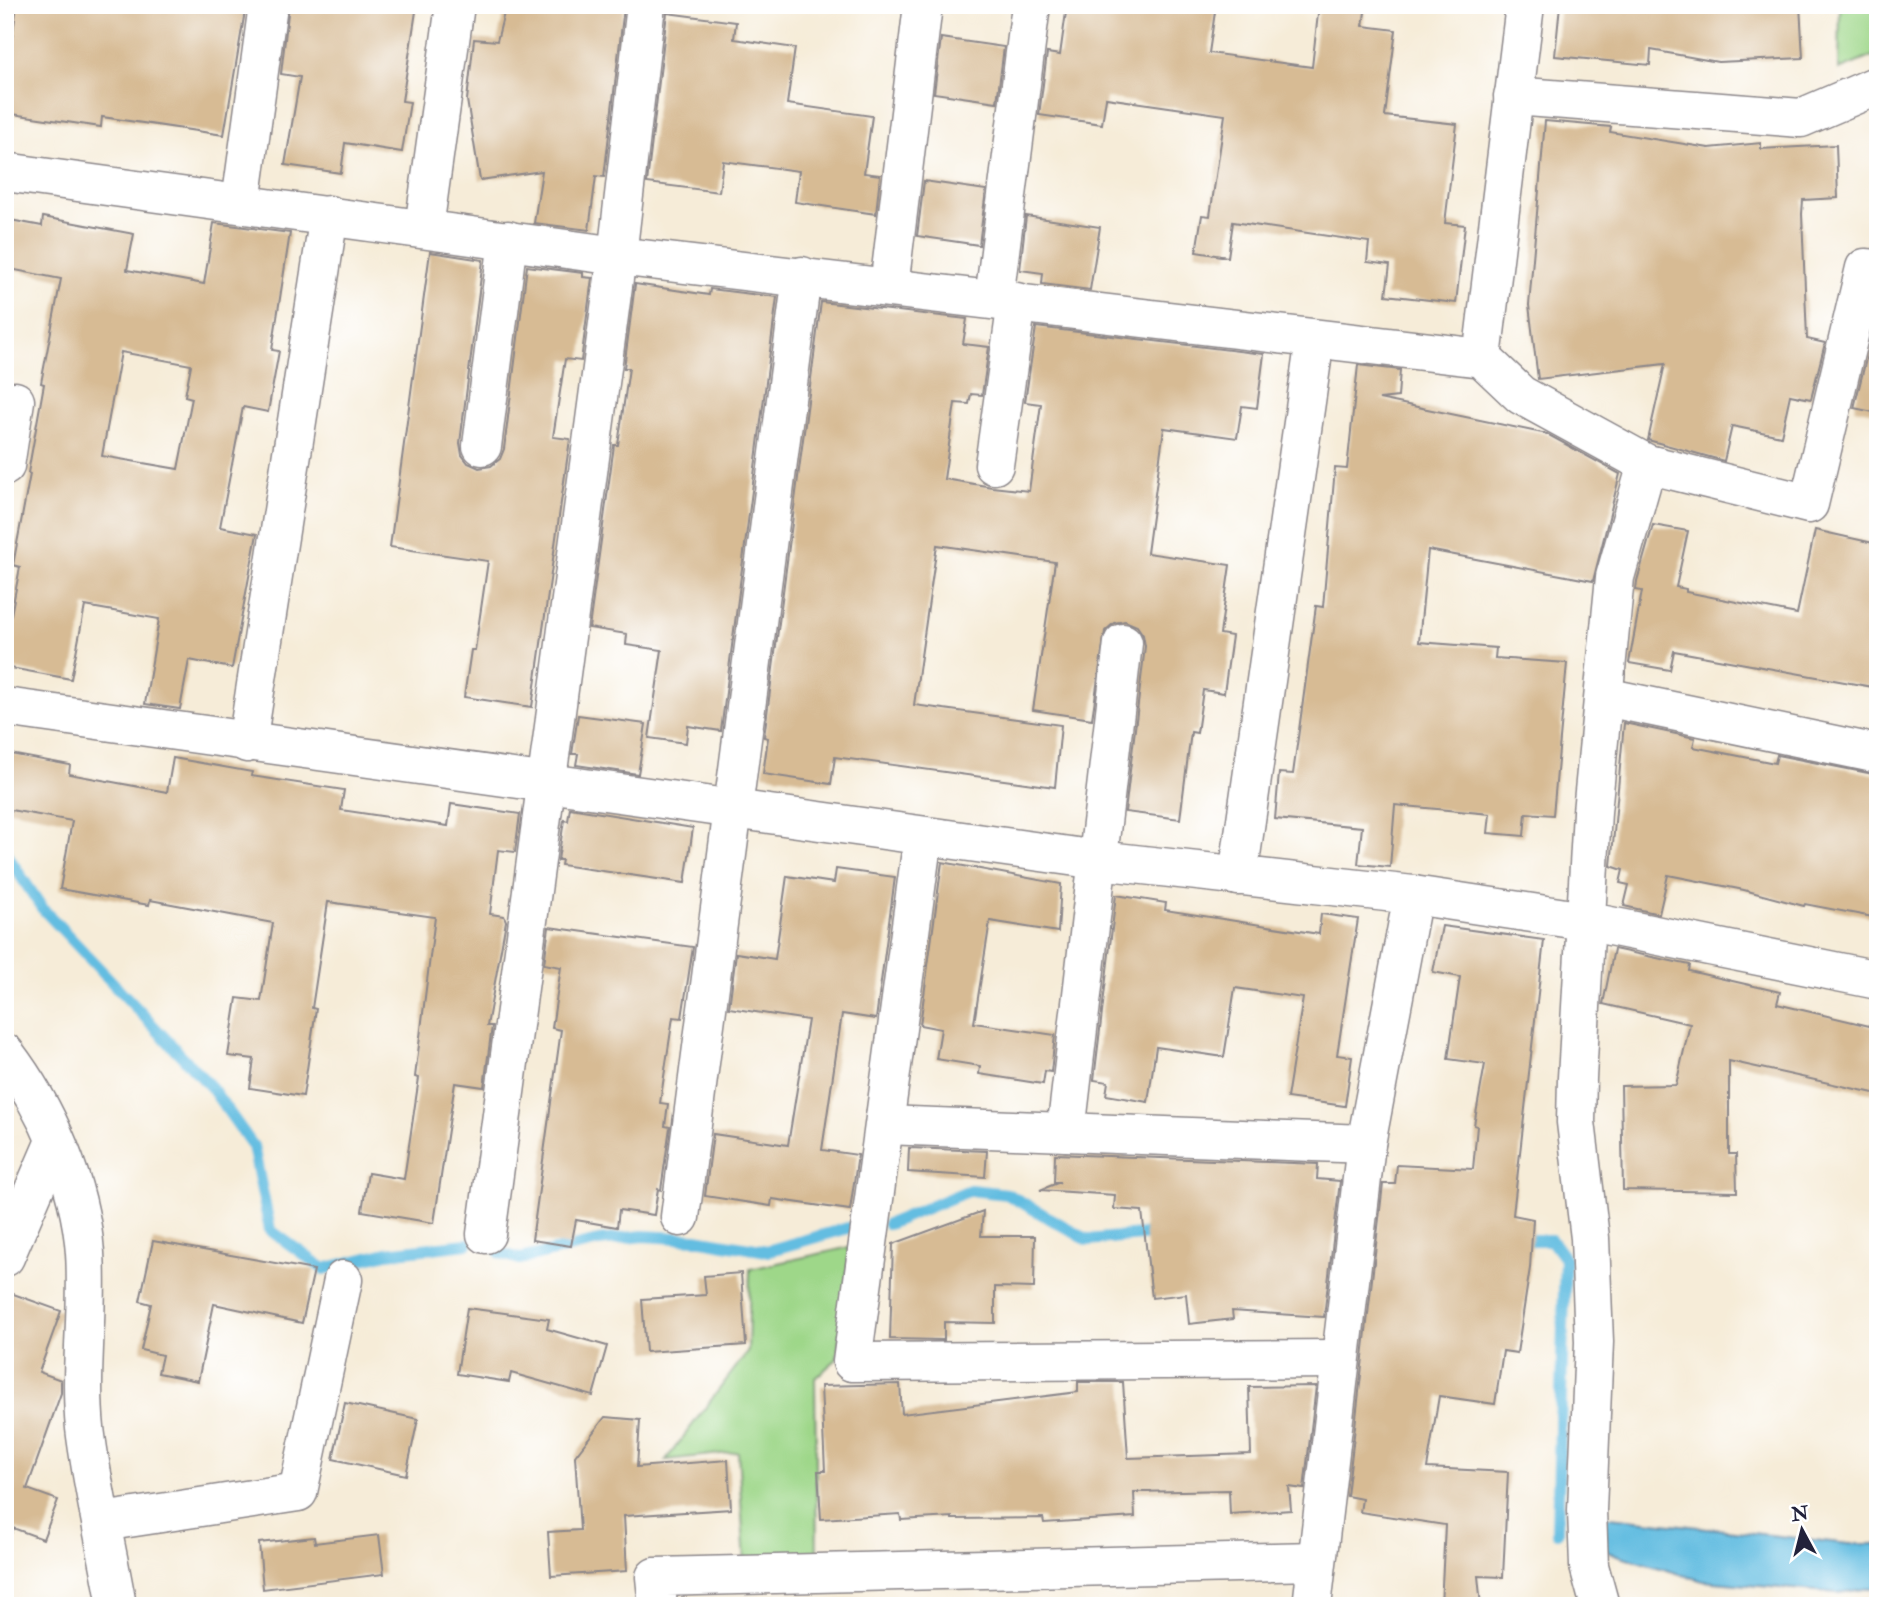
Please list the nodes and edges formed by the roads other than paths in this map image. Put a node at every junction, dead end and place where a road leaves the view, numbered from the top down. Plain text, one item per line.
1 (268, 5) edge
2 (455, 5) edge
3 (646, 5) edge
4 (923, 5) edge
5 (1031, 5) edge
6 (1525, 5) edge
7 (1878, 85) edge
8 (1513, 96) junction
9 (5, 172) edge
10 (241, 203) junction
11 (329, 215) junction
12 (424, 228) junction
13 (508, 240) junction
14 (617, 256) junction
15 (1878, 269) edge
16 (802, 276) junction
17 (890, 287) junction
18 (1005, 301) junction
19 (1315, 339) junction
20 (1482, 358) junction
21 (15, 401) dead end
22 (482, 446) dead end
23 (1647, 464) junction
24 (994, 465) dead end
25 (5, 466) edge
26 (1123, 643) dead end
27 (1605, 697) junction
28 (5, 707) edge
29 (247, 743) junction
30 (1878, 754) edge
31 (547, 782) junction
32 (733, 811) junction
33 (923, 836) junction
34 (1098, 860) junction
35 (1238, 876) junction
36 (1413, 895) junction
37 (1585, 921) junction
38 (1878, 980) edge
39 (5, 1053) edge
40 (885, 1125) junction
41 (1066, 1132) junction
42 (55, 1141) junction
43 (1366, 1144) junction
44 (680, 1217) dead end
45 (486, 1234) dead end
46 (5, 1257) edge
47 (343, 1280) dead end
48 (1340, 1359) junction
49 (102, 1522) junction
50 (1316, 1561) junction
51 (117, 1606) edge
52 (658, 1606) edge
53 (1312, 1606) edge
54 (1600, 1606) edge

1 - 10 street
2 - 12 street
3 - 14 street
4 - 17 street
5 - 18 street
6 - 8 street
7 - 8 street
8 - 20 street
9 - 10 street
10 - 11 street
11 - 12 street
11 - 29 street
12 - 13 street
13 - 14 street
13 - 22 street
14 - 16 street
14 - 31 street
15 - 23 street
16 - 17 street
16 - 32 street
17 - 18 street
18 - 19 street
18 - 24 street
19 - 20 street
19 - 35 street
20 - 23 street
21 - 25 street
23 - 27 street
26 - 34 street
27 - 30 street
27 - 37 street
28 - 29 street
29 - 31 street
31 - 32 street
31 - 45 street
32 - 33 street
32 - 44 street
33 - 34 street
33 - 40 street
34 - 35 street
34 - 41 street
35 - 36 street
36 - 37 street
36 - 43 street
37 - 38 street
37 - 54 street
39 - 42 street
40 - 41 street
40 - 48 street
41 - 43 street
42 - 46 street
42 - 49 street
43 - 48 street
47 - 49 street
48 - 50 street
49 - 51 street
50 - 52 street
50 - 53 street

